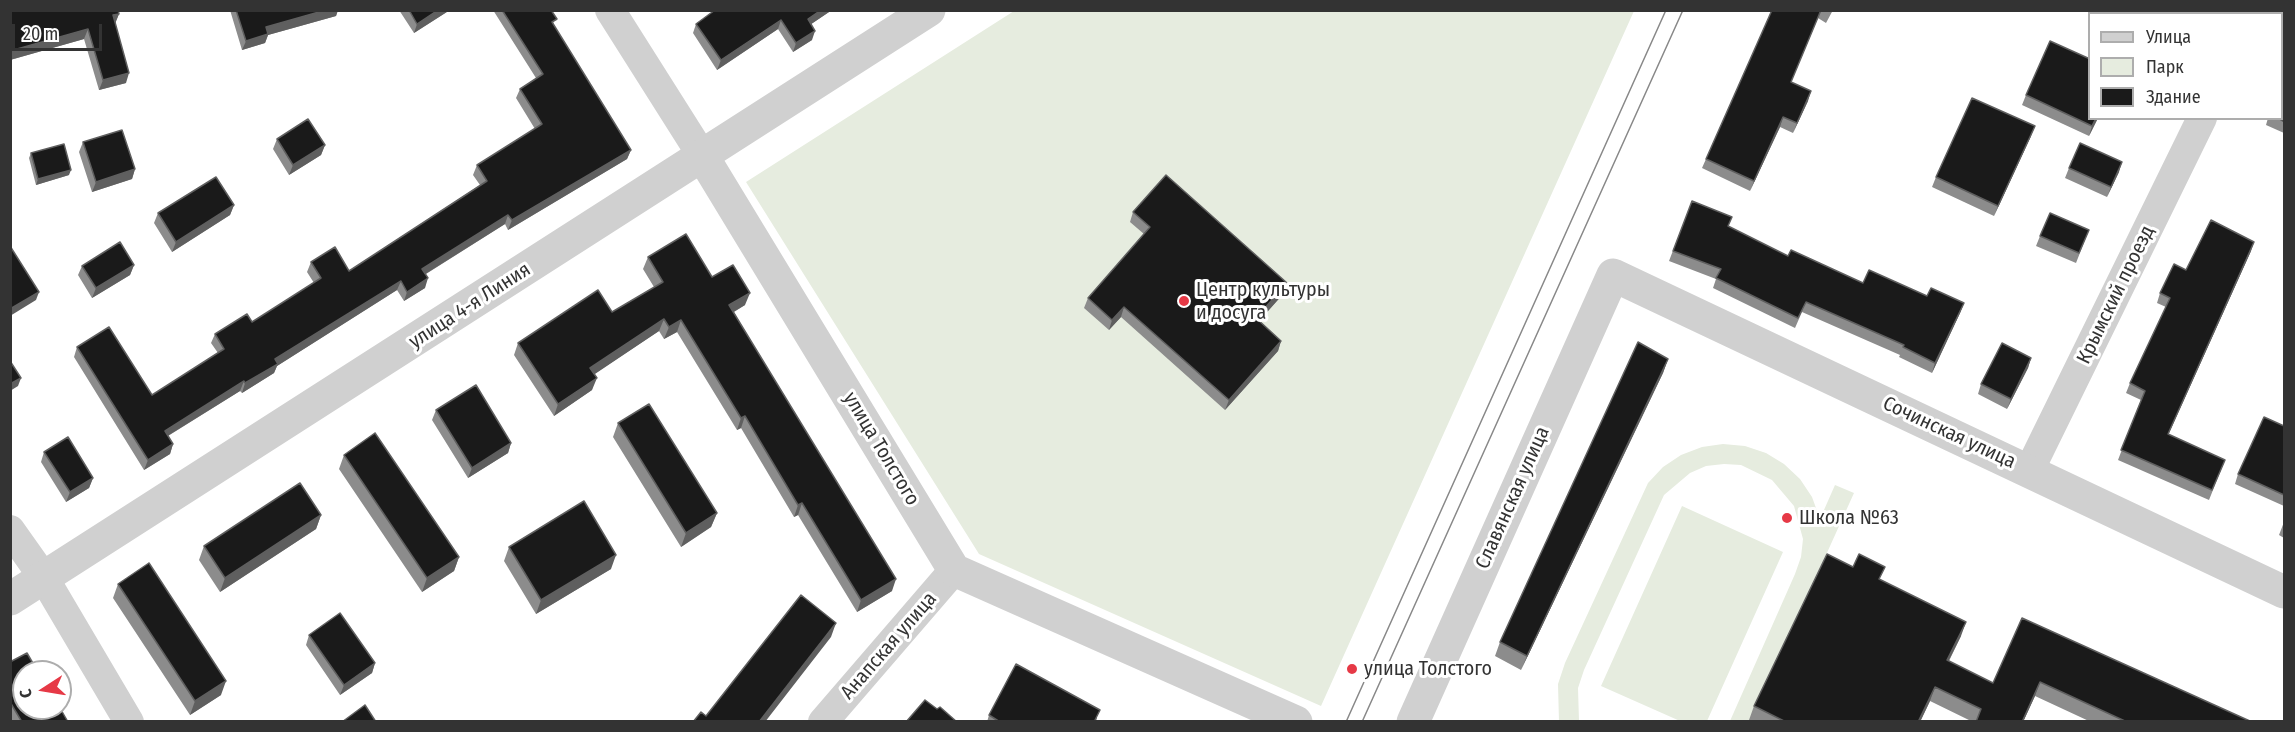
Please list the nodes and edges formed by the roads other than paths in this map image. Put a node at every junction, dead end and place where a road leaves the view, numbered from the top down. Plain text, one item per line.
1 (610, 10) edge
2 (929, 10) edge
3 (2201, 120) edge
4 (703, 157) junction
5 (1613, 275) joint
6 (2029, 471) junction
7 (10, 530) edge
8 (954, 570) junction
9 (44, 578) junction
10 (2284, 592) edge
11 (10, 599) edge
12 (129, 722) edge
13 (823, 722) edge
14 (1296, 722) edge
15 (1413, 722) edge

1 - 4 street, улица Толстого
2 - 4 street, улица 4-я Линия
3 - 6 street, Крымский проезд
4 - 8 street, улица Толстого
4 - 9 street, улица 4-я Линия
5 - 6 street, Сочинская улица
5 - 15 street, Славянская улица
6 - 10 street, Сочинская улица
7 - 9 street
8 - 13 street, Анапская улица
8 - 14 street
9 - 11 street, улица 4-я Линия
9 - 12 street

